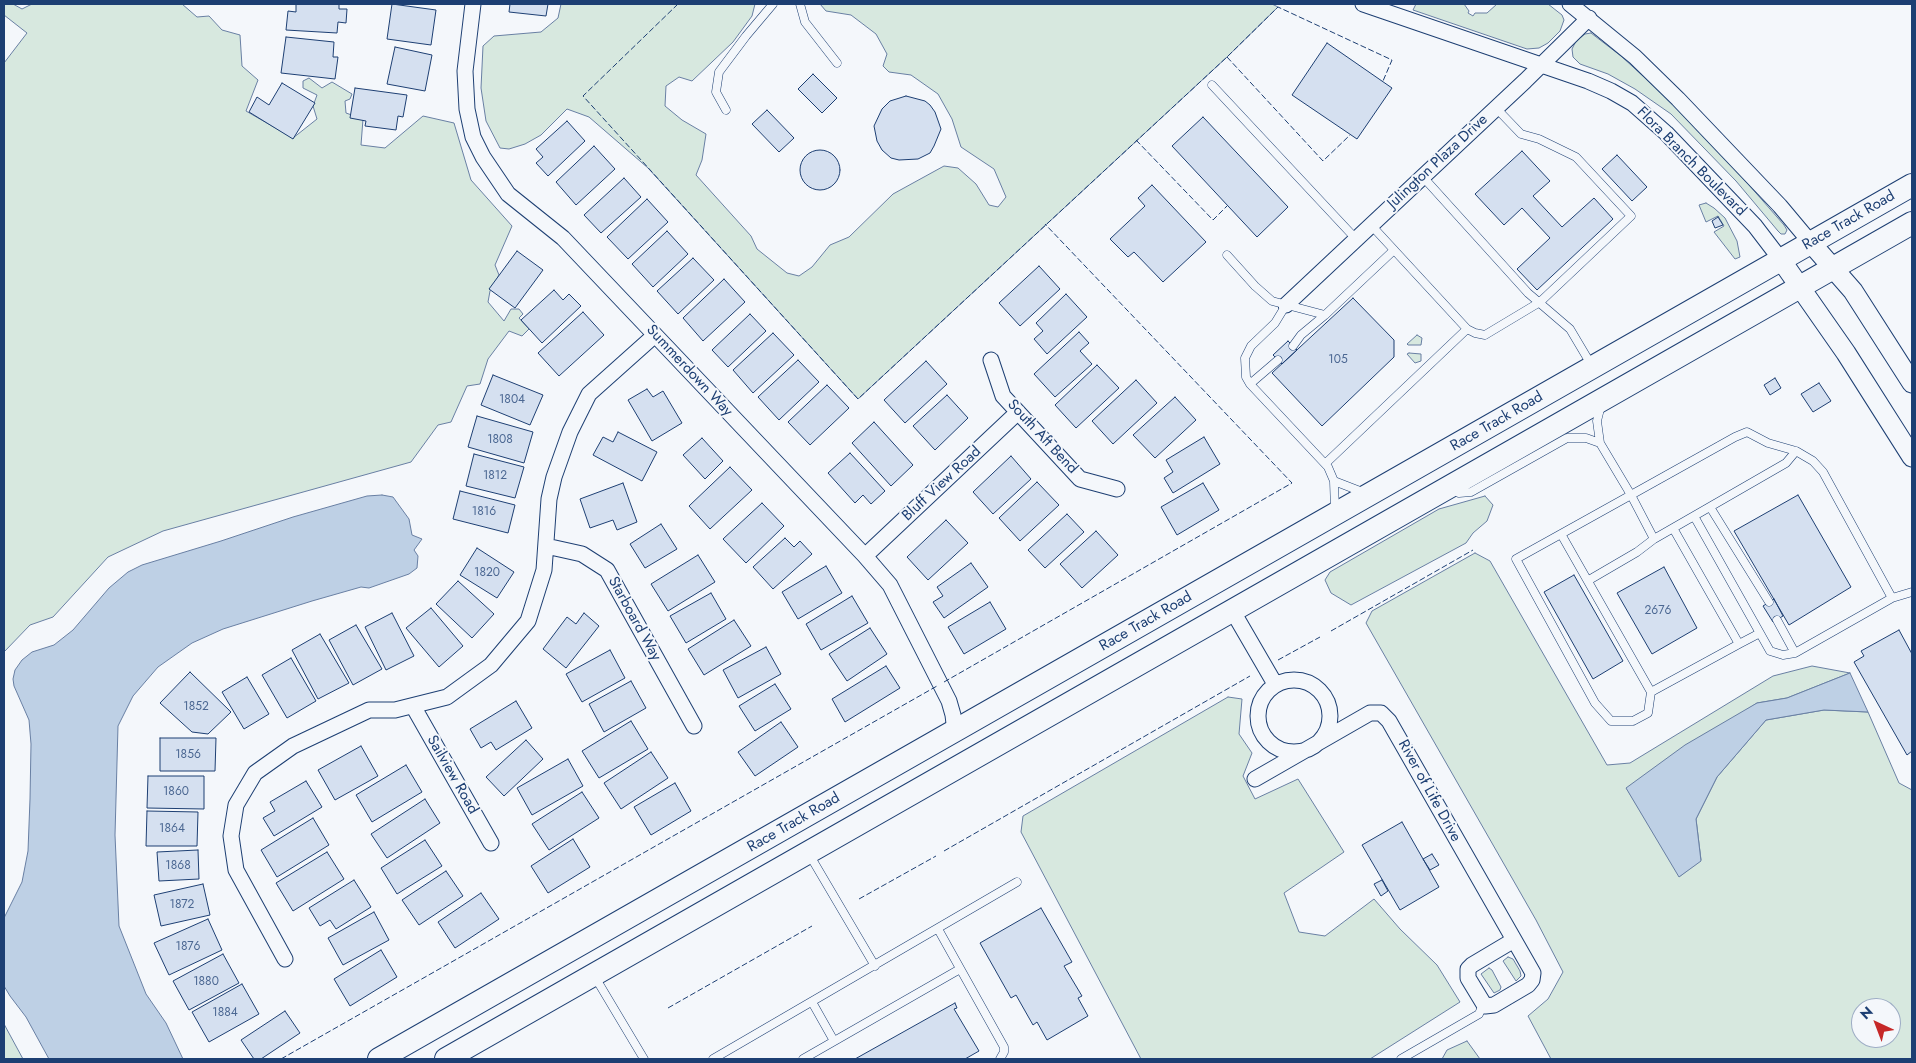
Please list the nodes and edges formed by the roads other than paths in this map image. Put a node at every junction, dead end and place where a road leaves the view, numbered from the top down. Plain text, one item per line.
1 (473, 4) edge
2 (773, 4) edge
3 (800, 4) edge
4 (1363, 4) edge
5 (1570, 4) edge
6 (1589, 18) junction
7 (837, 63) dead end
8 (1542, 65) junction
9 (1212, 85) dead end
10 (1496, 108) junction
11 (726, 110) dead end
12 (1423, 176) junction
13 (1912, 185) edge
14 (1912, 223) edge
15 (1371, 225) junction
16 (1356, 239) junction
17 (1811, 243) junction
18 (1394, 250) junction
19 (1227, 256) dead end
20 (1781, 260) junction
21 (1834, 268) junction
22 (1801, 286) junction
23 (1540, 302) junction
24 (1286, 305) junction
25 (1325, 315) junction
26 (1467, 328) junction
27 (655, 335) junction
28 (1291, 344) dead end
29 (1276, 358) dead end
30 (990, 360) dead end
31 (1593, 368) junction
32 (1912, 383) edge
33 (1250, 384) junction
34 (1602, 400) junction
35 (1018, 412) junction
36 (1600, 442) junction
37 (1796, 451) junction
38 (1912, 456) edge
39 (1326, 463) junction
40 (1334, 481) junction
41 (1448, 488) junction
42 (1117, 489) dead end
43 (1370, 495) junction
44 (1630, 495) junction
45 (1710, 507) junction
46 (1335, 515) junction
47 (1694, 516) junction
48 (1673, 528) junction
49 (1562, 534) junction
50 (1654, 539) junction
51 (546, 546) junction
52 (865, 556) junction
53 (1589, 580) junction
54 (1216, 582) junction
55 (1911, 594) edge
56 (1892, 598) junction
57 (1768, 602) dead end
58 (1232, 610) junction
59 (1777, 620) dead end
60 (1760, 633) junction
61 (1739, 644) junction
62 (1795, 653) junction
63 (1275, 684) junction
64 (1651, 692) junction
65 (413, 706) junction
66 (694, 726) dead end
67 (955, 732) junction
68 (1312, 747) junction
69 (1254, 779) dead end
70 (491, 843) dead end
71 (808, 853) junction
72 (1017, 882) dead end
73 (938, 929) junction
74 (1514, 940) junction
75 (577, 946) junction
76 (285, 959) dead end
77 (875, 966) junction
78 (960, 969) junction
79 (594, 975) junction
80 (812, 1002) junction
81 (1483, 1004) junction
82 (834, 1041) junction
83 (379, 1059) edge
84 (446, 1059) edge
85 (644, 1059) edge
86 (713, 1059) edge
87 (803, 1059) edge
88 (1000, 1059) edge
89 (1401, 1059) edge

1 - 27 street, Summerdown Way
2 - 11 lane
3 - 7 lane
4 - 8 street, Flora Branch Boulevard
5 - 6 street
6 - 8 street, Julington Plaza Drive
6 - 17 street
8 - 10 street, Julington Plaza Drive
8 - 20 street, Flora Branch Boulevard
9 - 16 lane
10 - 12 street, Julington Plaza Drive
10 - 23 lane
12 - 15 street, Julington Plaza Drive
12 - 23 lane
13 - 17 main road, Race Track Road
14 - 21 main road
15 - 16 street, Julington Plaza Drive
15 - 18 lane
16 - 24 street, Julington Plaza Drive
17 - 20 main road, Race Track Road
17 - 21 street
18 - 25 lane
18 - 26 lane
19 - 24 lane
20 - 22 street, Flora Branch Boulevard
20 - 31 main road, Race Track Road
21 - 22 main road
21 - 32 street
22 - 34 main road
22 - 38 street, Flora Branch Boulevard
23 - 26 lane
23 - 31 lane
24 - 25 lane
24 - 33 lane
25 - 28 lane
26 - 39 lane
27 - 51 street
27 - 52 street, Summerdown Way
29 - 33 lane
30 - 35 street, South Aft Bend
31 - 43 main road, Race Track Road
33 - 39 lane
34 - 36 lane
34 - 41 main road
35 - 42 street, South Aft Bend
35 - 52 street, Bluff View Road
36 - 41 lane
36 - 44 lane
37 - 44 lane
37 - 45 lane
37 - 56 lane
39 - 40 lane
40 - 43 lane
40 - 46 lane
41 - 58 main road
43 - 46 main road, Race Track Road
44 - 49 lane
44 - 50 lane
45 - 47 lane
45 - 57 lane
46 - 54 main road, Race Track Road
47 - 48 lane
47 - 60 lane
48 - 50 lane
48 - 61 lane
49 - 53 lane
49 - 64 lane
50 - 53 lane
51 - 65 street
51 - 66 street, Starboard Way
52 - 67 street, Summerdown Way
53 - 64 lane
54 - 58 main road
54 - 67 main road, Race Track Road
55 - 56 lane
56 - 62 lane
58 - 63 street
58 - 71 main road
59 - 62 lane
60 - 61 lane
60 - 62 lane
61 - 64 lane
63 - 68 street, River of Life Drive
63 - 68 street, River of Life Drive
65 - 70 street, Sailview Road
65 - 76 street
67 - 75 main road, Race Track Road
68 - 69 street, River of Life Drive
68 - 74 street, River of Life Drive
71 - 77 lane
71 - 79 main road
72 - 73 lane
73 - 77 lane
73 - 78 lane
74 - 81 street
74 - 81 street, River of Life Drive
75 - 79 main road
75 - 83 main road, Race Track Road
77 - 80 lane
78 - 82 lane
78 - 88 lane
79 - 84 main road
79 - 85 lane
80 - 82 lane
80 - 86 lane
81 - 89 lane
82 - 87 lane

